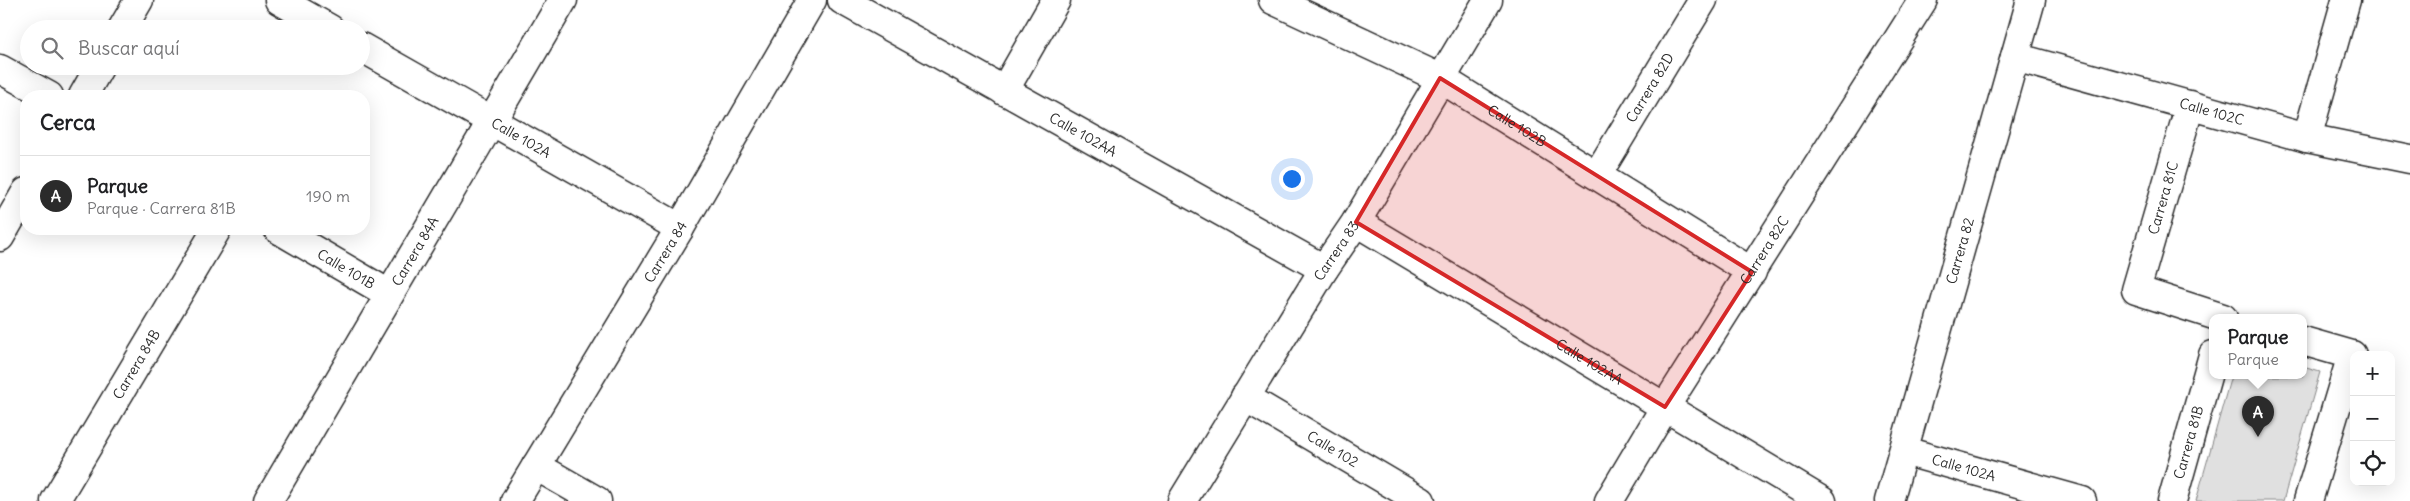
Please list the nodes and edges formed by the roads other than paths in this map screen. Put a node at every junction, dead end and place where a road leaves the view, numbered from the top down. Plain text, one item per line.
1 (139, 0) edge
2 (279, 0) edge
3 (563, 0) edge
4 (812, 0) edge
5 (842, 0) edge
6 (1056, 0) edge
7 (1273, 0) edge
8 (1488, 0) edge
9 (1703, 0) edge
10 (1923, 0) edge
11 (2031, 0) edge
12 (2346, 0) edge
13 (127, 20) edge
14 (314, 20) edge
15 (370, 52) edge
16 (2015, 57) junction
17 (0, 69) edge
18 (95, 75) edge
19 (1440, 78) junction
20 (38, 90) edge
21 (86, 90) edge
22 (1004, 90) junction
23 (2190, 105) junction
24 (491, 120) junction
25 (2307, 138) junction
26 (2410, 159) edge
27 (1597, 175) junction
28 (20, 202) edge
29 (1356, 222) junction
30 (680, 228) junction
31 (213, 235) edge
32 (288, 235) edge
33 (0, 237) edge
34 (1324, 269) junction
35 (1752, 272) junction
36 (389, 294) junction
37 (2211, 314) edge
38 (2307, 342) edge
39 (2209, 370) edge
40 (1245, 397) junction
41 (1665, 407) junction
42 (1904, 451) junction
43 (536, 466) junction
44 (1406, 497) edge
45 (1820, 500) edge
46 (55, 501) edge
47 (268, 501) edge
48 (515, 501) edge
49 (598, 501) edge
50 (1182, 501) edge
51 (1609, 501) edge
52 (1889, 501) edge
53 (2082, 501) edge
54 (2172, 501) edge
55 (2308, 501) edge

1 - 13 street
2 - 14 street
3 - 24 street, Carrera 84A
4 - 30 street, Carrera 84
5 - 22 street, Calle 102AA
6 - 22 street
7 - 19 street, Calle 102B
8 - 19 street, Carrera 83
9 - 27 street, Carrera 82D
10 - 35 street, Carrera 82C
11 - 16 street, Carrera 82
12 - 25 street
15 - 24 street, Calle 102A
16 - 23 street, Calle 102C
16 - 42 street, Carrera 82
17 - 20 street
18 - 21 street
19 - 27 street, Calle 102B
19 - 29 street, Carrera 83
22 - 34 street, Calle 102AA
23 - 25 street, Calle 102C
23 - 37 street, Carrera 81C
24 - 30 street, Calle 102A
24 - 36 street, Carrera 84A
25 - 26 street, Calle 102C
27 - 35 street, Calle 102B
28 - 33 street
29 - 34 street, Carrera 83
29 - 41 street, Calle 102AA
30 - 43 street, Carrera 84
31 - 46 street, Carrera 84B
32 - 36 street, Calle 101B
34 - 40 street, Carrera 83
35 - 41 street, Carrera 82C
36 - 47 street, Carrera 84A
38 - 55 street
39 - 54 street, Carrera 81B
40 - 44 street, Calle 102
40 - 50 street, Carrera 83
41 - 45 street, Calle 102AA
41 - 51 street, Carrera 82C
42 - 52 street, Carrera 82
42 - 53 street, Calle 102A
43 - 48 street, Carrera 84
43 - 49 street

